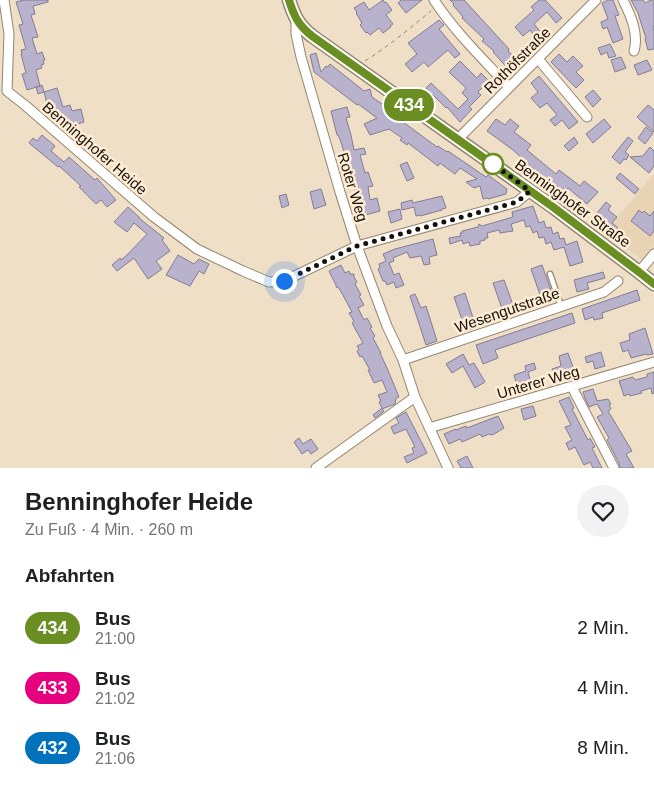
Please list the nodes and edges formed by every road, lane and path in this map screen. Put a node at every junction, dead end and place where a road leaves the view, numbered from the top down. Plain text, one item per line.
1 (4, 0) edge
2 (289, 0) edge
3 (596, 0) edge
4 (623, 0) edge
5 (436, 3) edge
6 (296, 20) junction
7 (634, 51) dead end
8 (538, 59) junction
9 (363, 62) dead end
10 (509, 87) junction
11 (4, 93) edge
12 (587, 118) dead end
13 (458, 139) junction
14 (530, 191) junction
15 (357, 246) junction
16 (654, 254) edge
17 (639, 272) junction
18 (550, 274) dead end
19 (618, 281) dead end
20 (654, 284) edge
21 (561, 306) junction
22 (403, 360) junction
23 (654, 362) edge
24 (572, 387) junction
25 (415, 397) junction
26 (429, 428) junction
27 (316, 468) edge
28 (448, 468) edge
29 (614, 468) edge

1 - 11 street
2 - 6 main road, Benninghofer Straße
3 - 8 street, Rothöfstraße
4 - 7 street
5 - 9 path
5 - 10 street
6 - 13 main road, Benninghofer Straße
6 - 15 street, Roter Weg
8 - 10 street, Rothöfstraße
8 - 12 street
10 - 13 street, Rothöfstraße
11 - 15 street, Benninghofer Heide
13 - 14 main road, Benninghofer Straße
14 - 15 street, Benninghofer Heide
14 - 17 main road, Benninghofer Straße
15 - 22 street, Roter Weg
16 - 17 street
17 - 20 main road, Benninghofer Straße
18 - 21 lane
19 - 21 street, Wesengutstraße
21 - 22 street, Wesengutstraße
22 - 25 street, Roter Weg
23 - 24 street, Unterer Weg
24 - 26 street, Unterer Weg
24 - 29 street
25 - 26 street, Roter Weg
25 - 27 street
26 - 28 street, Roter Weg

